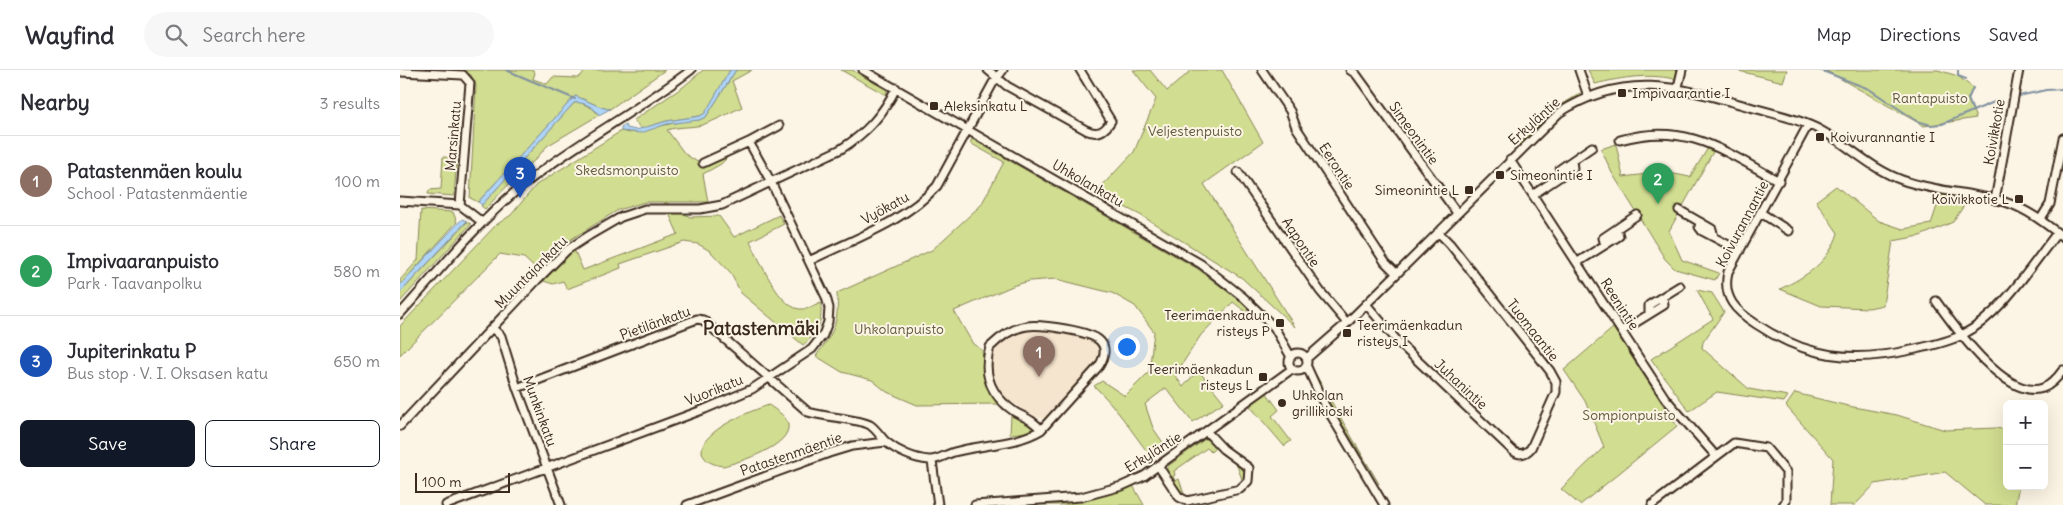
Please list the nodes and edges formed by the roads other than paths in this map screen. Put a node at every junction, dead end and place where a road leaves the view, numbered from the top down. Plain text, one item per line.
1 (691, 70) edge
2 (863, 70) edge
3 (988, 70) edge
4 (1003, 70) edge
5 (1080, 70) edge
6 (1262, 70) edge
7 (1351, 70) edge
8 (1578, 70) edge
9 (1682, 70) edge
10 (2019, 70) edge
11 (400, 72) edge
12 (997, 77) junction
13 (1678, 87) junction
14 (896, 88) junction
15 (1588, 96) junction
16 (1808, 125) junction
17 (778, 126) dead end
18 (968, 129) junction
19 (2063, 138) edge
20 (1620, 140) dead end
21 (749, 142) junction
22 (1592, 147) dead end
23 (2062, 149) edge
24 (1510, 160) junction
25 (702, 163) dead end
26 (1238, 172) dead end
27 (1779, 181) junction
28 (771, 182) junction
29 (1534, 194) junction
30 (1995, 200) junction
31 (400, 201) edge
32 (460, 205) junction
33 (1679, 210) dead end
34 (1457, 213) junction
35 (1761, 213) junction
36 (1637, 215) dead end
37 (2040, 220) junction
38 (482, 222) junction
39 (1789, 231) dead end
40 (1438, 232) junction
41 (2060, 235) edge
42 (1740, 251) junction
43 (809, 261) junction
44 (1578, 262) junction
45 (1396, 273) junction
46 (1680, 286) dead end
47 (1936, 301) dead end
48 (1366, 304) junction
49 (400, 314) edge
50 (1347, 323) junction
51 (493, 329) junction
52 (1622, 331) junction
53 (1960, 336) junction
54 (1294, 354) junction
55 (1307, 358) junction
56 (1307, 366) junction
57 (1296, 370) junction
58 (2063, 370) edge
59 (771, 378) junction
60 (1313, 382) junction
61 (517, 388) junction
62 (400, 426) edge
63 (1041, 430) junction
64 (1207, 432) junction
65 (886, 442) junction
66 (1523, 454) joint
67 (1715, 455) junction
68 (932, 461) junction
69 (1159, 467) junction
70 (547, 468) junction
71 (446, 505) edge
72 (561, 505) edge
73 (687, 505) edge
74 (938, 505) edge
75 (975, 505) edge
76 (1384, 505) edge
77 (1652, 505) edge
78 (1783, 505) edge

1 - 38 street
2 - 14 street, Uhkolankatu
3 - 12 street
4 - 12 street, Vyökatu
5 - 12 street
6 - 45 street, Eerontie
7 - 34 street, Simeonintie
8 - 15 street
9 - 13 street
10 - 30 street, Koivikkotie
11 - 32 street, Marsinkatu
12 - 18 street, Vyökatu
13 - 15 street, Erkyläntie
13 - 16 street, Erkyläntie
14 - 18 street, Uhkolankatu
14 - 28 street, Muuntajankatu
15 - 24 street, Erkyläntie
16 - 27 street, Koivurannantie
16 - 30 street, Erkyläntie
17 - 21 street
18 - 43 street, Vyökatu
18 - 54 street, Uhkolankatu
19 - 23 street
20 - 27 street
21 - 25 street
21 - 28 street
22 - 29 street
23 - 37 street
24 - 29 street, Reenintie
24 - 34 street, Erkyläntie
26 - 50 street, Aapontie
27 - 35 street, Koivurannantie
28 - 43 street, Vuorikatu
28 - 51 street, Muuntajankatu
29 - 44 street, Reenintie
30 - 37 street, Erkyläntie
31 - 32 street
32 - 38 street
33 - 42 street
34 - 40 street, Erkyläntie
35 - 39 street
35 - 42 street, Koivurannantie
36 - 44 street
37 - 41 street, Erkyläntie
38 - 49 street
40 - 45 street, Erkyläntie
40 - 66 street, Tuomaantie
41 - 53 street, Koivurannantie
42 - 53 street, Koivurannantie
43 - 59 street, Vuorikatu
44 - 52 street, Reenintie
45 - 48 street, Erkyläntie
46 - 52 street
47 - 53 street
48 - 50 street, Erkyläntie
48 - 66 street, Juhanintie
50 - 55 street, Erkyläntie
51 - 61 street, Munkinkatu
51 - 62 street, Muuntajankatu
52 - 67 street, Reenintie
53 - 58 street
54 - 55 street
54 - 57 street
55 - 56 street
56 - 57 street, Erkyläntie
56 - 60 street
57 - 60 street
57 - 64 street, Erkyläntie
59 - 61 street, Pietilänkatu
59 - 65 street, Pietilänkatu
59 - 70 street, Vuorikatu
60 - 76 street
61 - 70 street, Munkinkatu
63 - 63 street
63 - 68 street
64 - 69 street, Erkyläntie
64 - 69 street
65 - 68 street
65 - 73 street, Patastenmäentie
67 - 77 street
67 - 78 street
68 - 74 street
69 - 75 street, Erkyläntie
70 - 71 street, Vuorikatu
70 - 72 street, Munkinkatu

